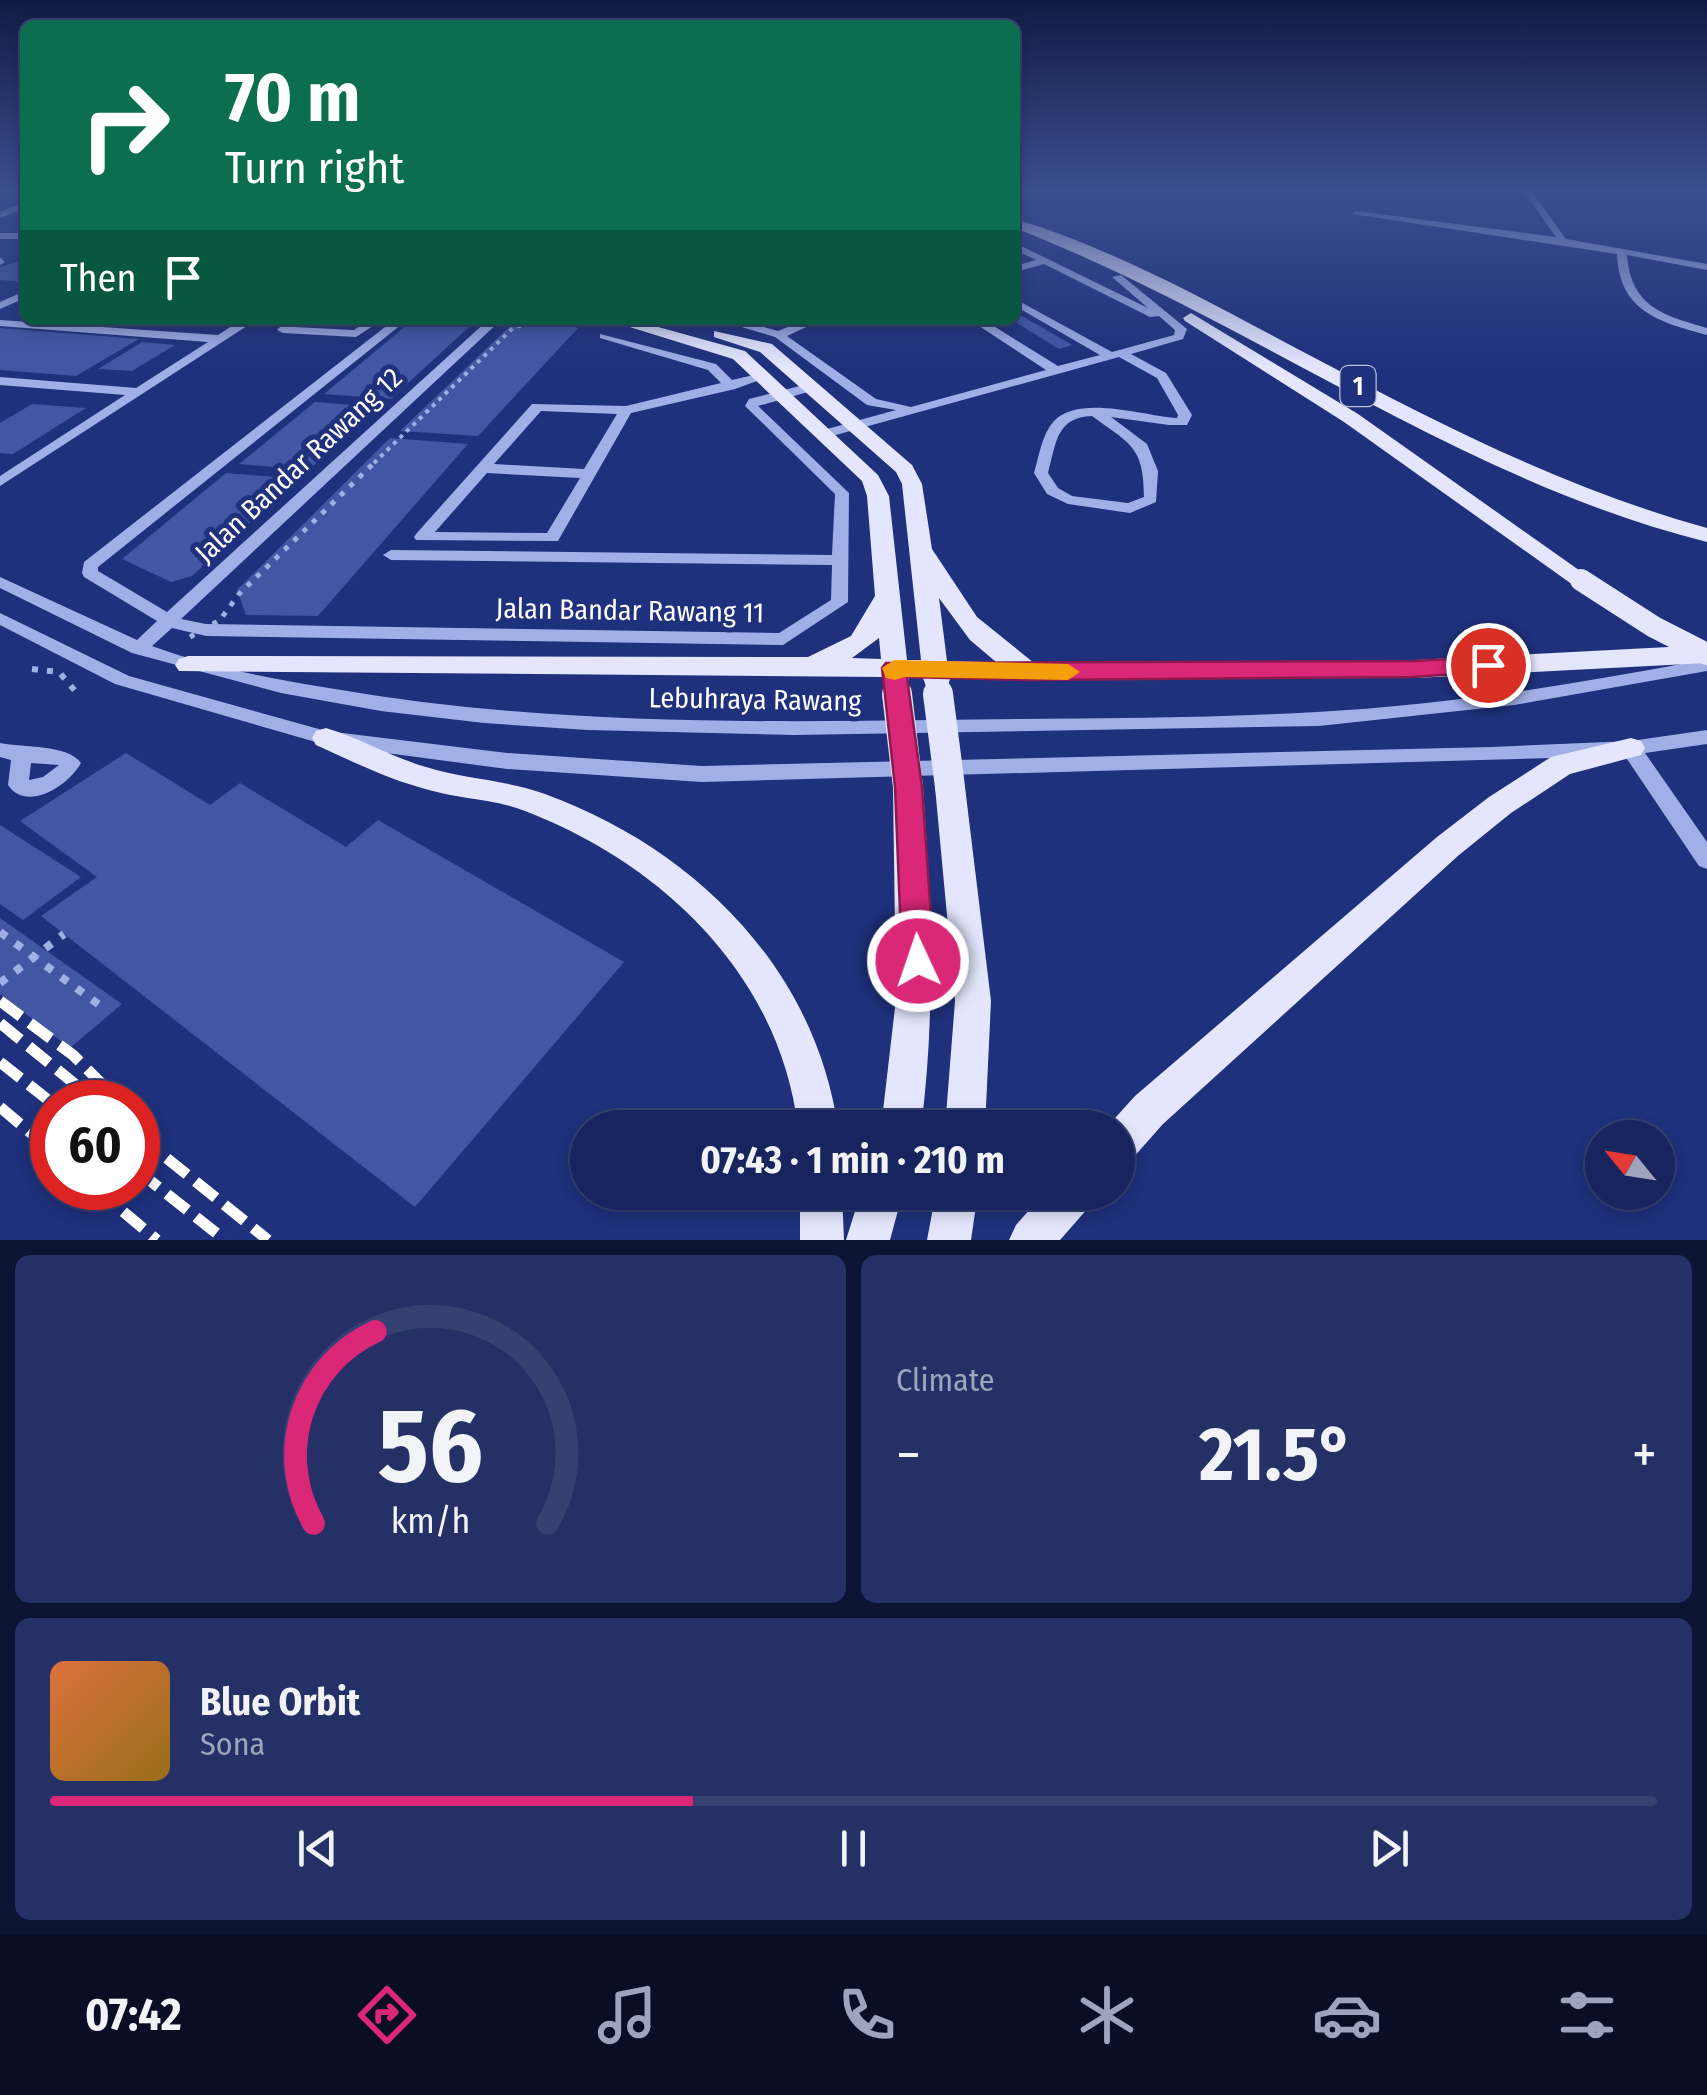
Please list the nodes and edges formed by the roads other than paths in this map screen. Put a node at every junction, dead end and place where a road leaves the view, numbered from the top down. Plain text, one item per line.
1 (1024, 250) edge
2 (1057, 250) edge
3 (1082, 250) edge
4 (1602, 250) edge
5 (1622, 254) junction
6 (1046, 260) junction
7 (1707, 266) edge
8 (1020, 268) edge
9 (1117, 277) junction
10 (1020, 305) edge
11 (28, 325) edge
12 (242, 325) edge
13 (290, 325) edge
14 (369, 325) edge
15 (395, 325) edge
16 (489, 325) edge
17 (633, 325) edge
18 (685, 325) edge
19 (743, 325) edge
20 (804, 325) edge
21 (984, 325) edge
22 (1182, 329) junction
23 (1707, 332) edge
24 (779, 335) junction
25 (604, 336) dead end
26 (220, 339) junction
27 (1117, 356) junction
28 (1058, 372) junction
29 (762, 377) junction
30 (0, 381) edge
31 (731, 386) junction
32 (812, 387) junction
33 (139, 392) junction
34 (781, 395) junction
35 (920, 408) junction
36 (626, 410) junction
37 (1095, 412) junction
38 (857, 426) junction
39 (824, 434) junction
40 (0, 461) edge
41 (28, 464) junction
42 (482, 468) junction
43 (589, 474) junction
44 (0, 482) edge
45 (1707, 535) edge
46 (919, 542) junction
47 (390, 555) dead end
48 (840, 560) junction
49 (0, 582) edge
50 (884, 592) junction
51 (171, 622) junction
52 (4, 623) edge
53 (138, 649) junction
54 (1707, 654) edge
55 (1707, 664) edge
56 (188, 665) junction
57 (811, 666) junction
58 (1029, 672) junction
59 (896, 682) junction
60 (936, 682) junction
61 (1707, 737) edge
62 (326, 738) junction
63 (1631, 748) junction
64 (1707, 860) edge
65 (817, 1110) edge
66 (904, 1110) edge
67 (966, 1110) edge
68 (1135, 1126) edge
69 (822, 1210) edge
70 (877, 1210) edge
71 (955, 1210) edge
72 (1058, 1210) edge
73 (822, 1240) edge
74 (868, 1240) edge
75 (949, 1240) edge
76 (1031, 1240) edge

1 - 6 street
2 - 9 main road, 1
3 - 45 main road, 1
4 - 5 street
5 - 7 street
5 - 23 street
6 - 8 street
6 - 22 street
9 - 22 street
9 - 54 main road, 1, bridge
10 - 27 street
11 - 26 street
12 - 26 street
13 - 14 street
15 - 51 street
16 - 51 street, Jalan Bandar Rawang 12
17 - 29 main road
18 - 32 main road
19 - 24 street
20 - 24 street
21 - 28 street
22 - 27 street
24 - 35 street
25 - 31 street
26 - 33 street
27 - 28 street
27 - 37 street
28 - 35 street
29 - 31 street
29 - 34 main road
30 - 33 street
31 - 36 street
32 - 34 street
32 - 38 main road
33 - 41 street
34 - 39 main road
34 - 48 street, Jalan Bandar Rawang 11
35 - 38 street
36 - 42 street
36 - 43 street
37 - 37 street
38 - 39 street
38 - 46 main road
39 - 50 main road
40 - 41 street
41 - 44 street
42 - 43 street
42 - 43 street
46 - 58 main road
46 - 60 main road
47 - 48 street
48 - 51 street, Jalan Bandar Rawang 11
49 - 53 street, Lebuhraya Rawang
50 - 57 main road
50 - 59 main road
51 - 53 street, Jalan Bandar Rawang 12
52 - 62 street
53 - 56 street, Lebuhraya Rawang
54 - 58 main road
55 - 56 street, Lebuhraya Rawang
56 - 57 main road
57 - 59 main road
58 - 60 main road
59 - 60 main road
59 - 66 main road, bridge
60 - 67 main road, bridge
61 - 63 street
62 - 63 street
62 - 65 main road
63 - 64 street
63 - 68 main road
69 - 73 main road
70 - 74 main road
71 - 75 main road
72 - 76 main road

